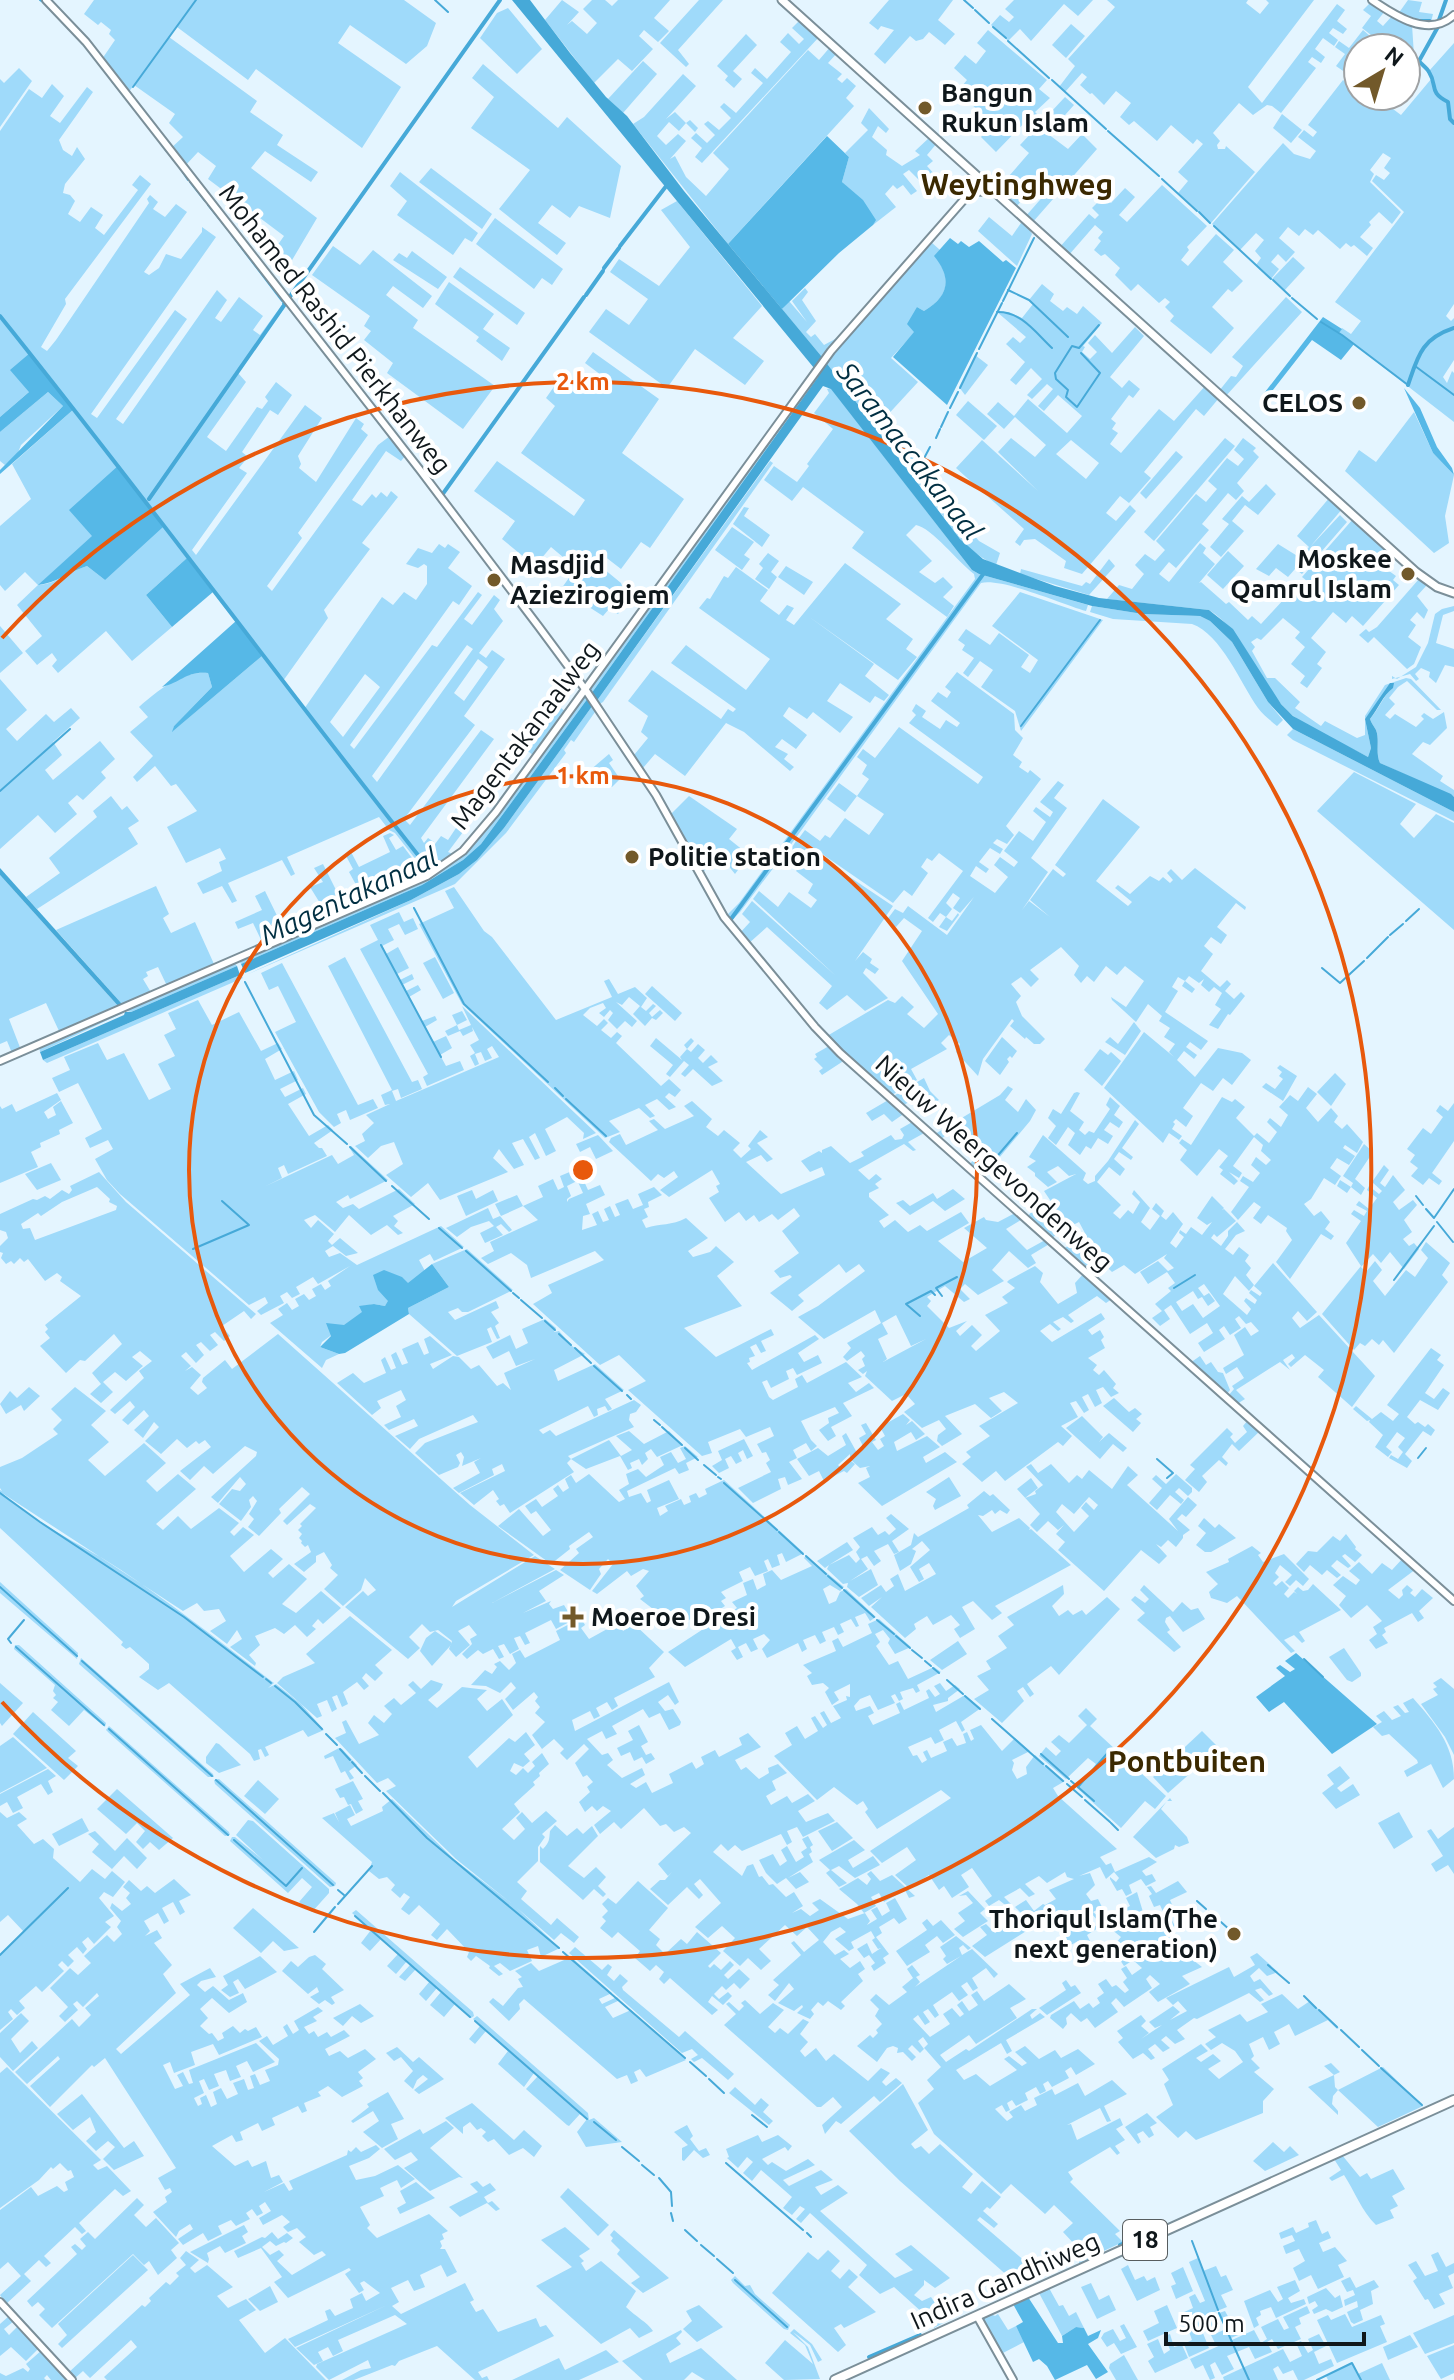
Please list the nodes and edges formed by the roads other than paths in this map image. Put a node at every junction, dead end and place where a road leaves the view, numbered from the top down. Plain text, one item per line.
1 (46, 0) edge
2 (782, 0) edge
3 (1372, 0) edge
4 (1454, 15) edge
5 (981, 187) junction
6 (1453, 592) edge
7 (586, 691) junction
8 (0, 1061) edge
9 (1454, 1601) edge
10 (1454, 2100) edge
11 (0, 2302) edge
12 (977, 2316) junction
13 (72, 2380) edge
14 (835, 2380) edge
15 (1013, 2380) edge

1 - 7 street, Mohamed Rashid Pierkhanweg
2 - 5 main road
3 - 4 street
5 - 6 main road
5 - 7 street, Magentakanaalweg
7 - 8 street, Magentakanaalweg
7 - 9 street, Nieuw Weergevondenweg
10 - 12 main road, Indira Gandhiweg / 18
11 - 13 street
12 - 14 main road, Indira Gandhiweg / 18
12 - 15 street

